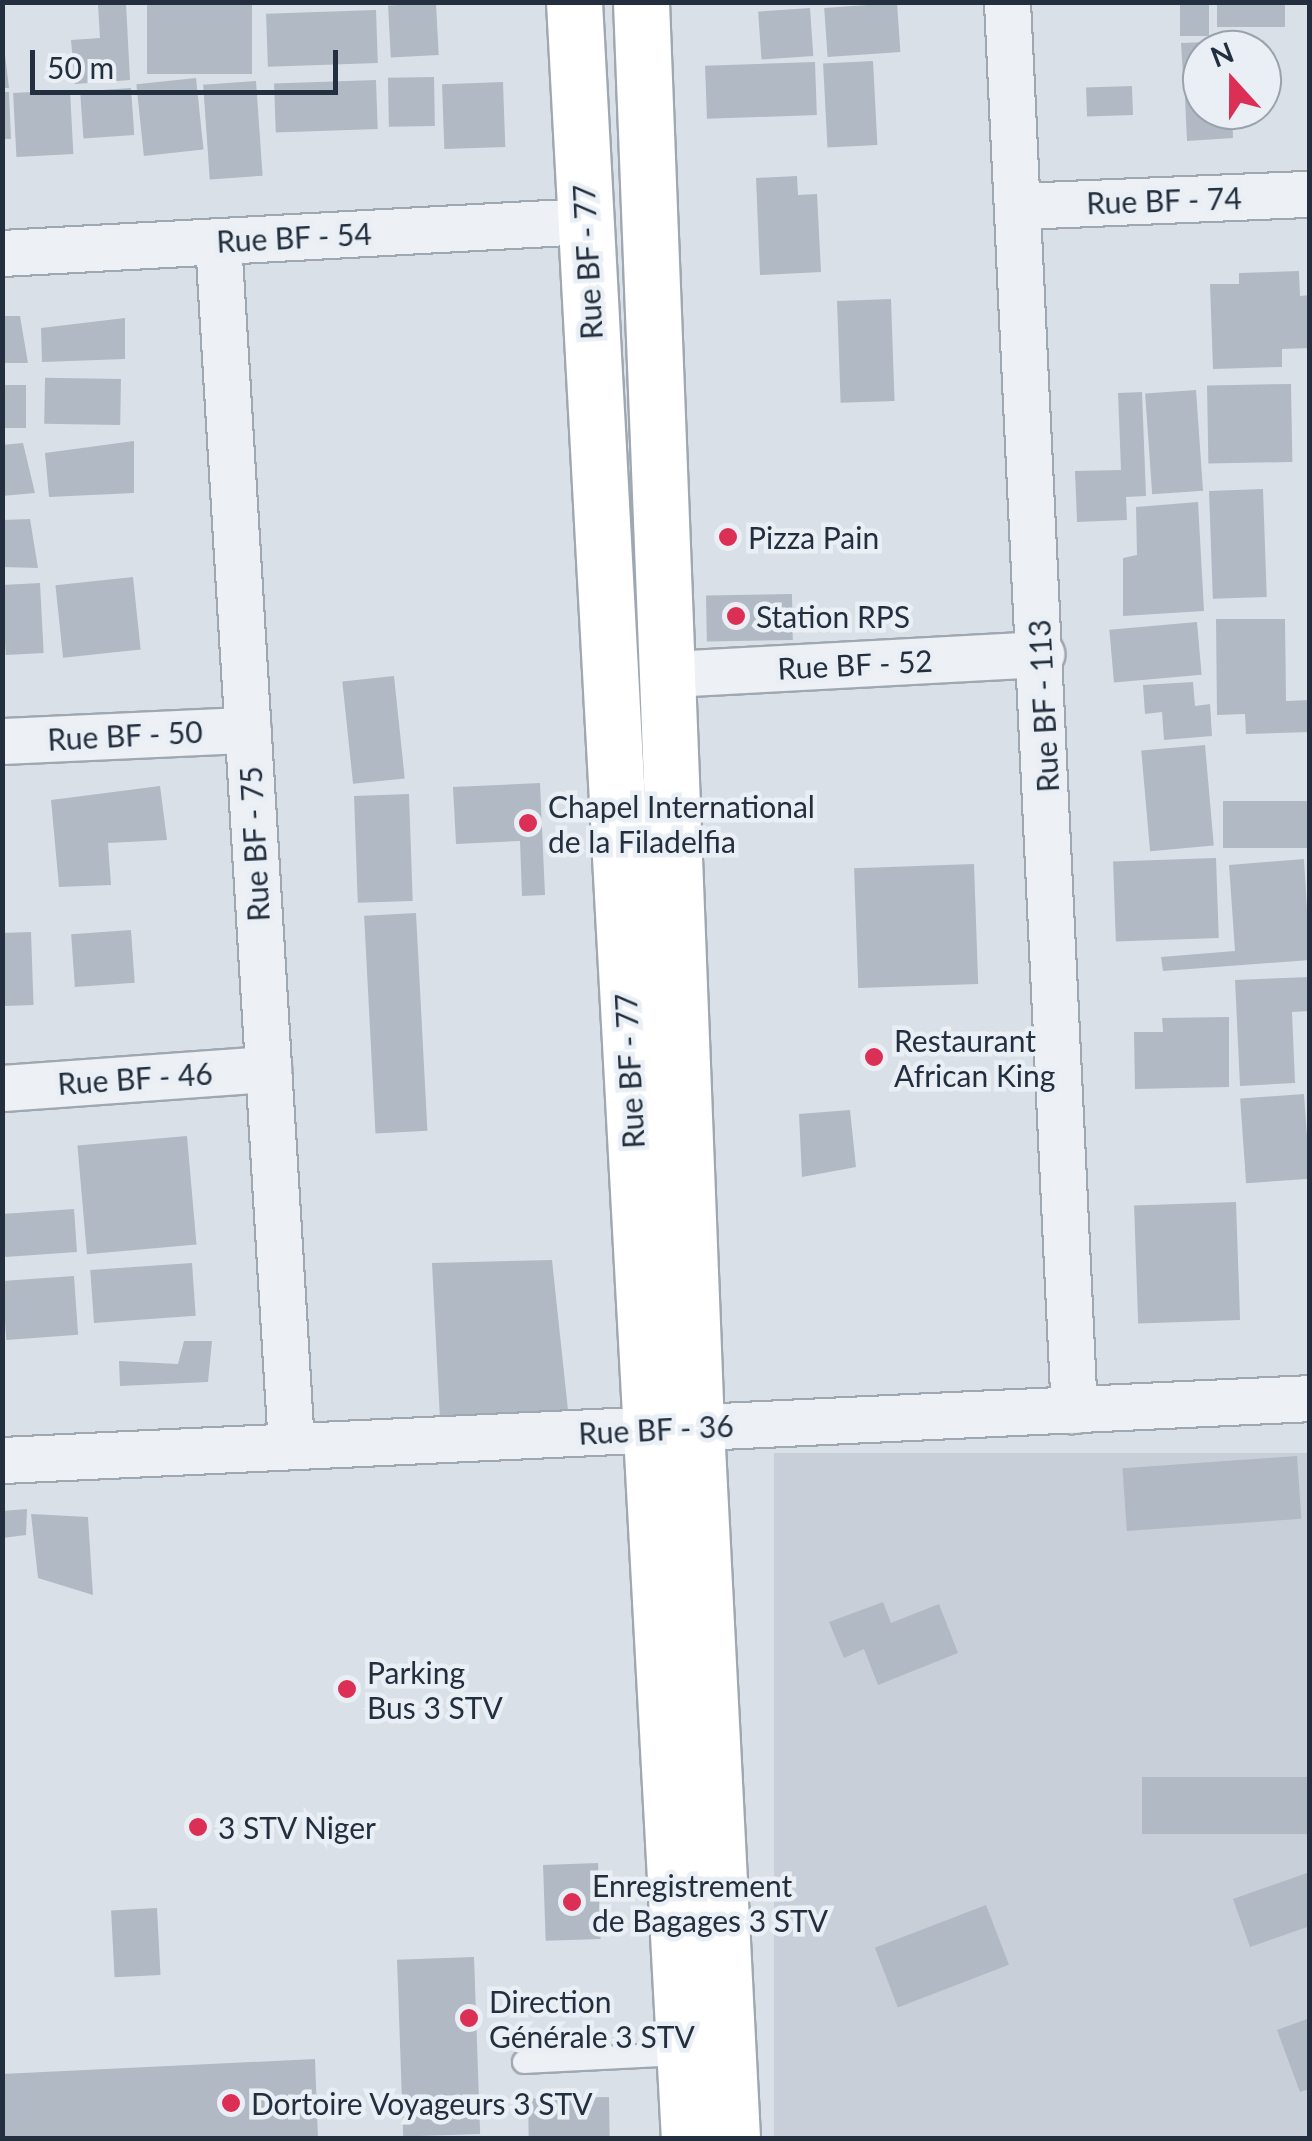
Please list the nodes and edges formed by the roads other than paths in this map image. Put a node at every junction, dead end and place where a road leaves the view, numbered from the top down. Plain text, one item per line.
1 (574, 2) edge
2 (641, 2) edge
3 (1007, 2) edge
4 (1310, 194) edge
5 (1019, 206) junction
6 (585, 220) junction
7 (218, 241) junction
8 (2, 253) edge
9 (1041, 654) junction
10 (670, 674) junction
11 (248, 730) junction
12 (2, 741) edge
13 (268, 1069) junction
14 (2, 1088) edge
15 (1310, 1398) edge
16 (1074, 1410) junction
17 (672, 1428) junction
18 (290, 1446) junction
19 (2, 1460) edge
20 (706, 2053) junction
21 (524, 2062) dead end
22 (690, 2138) edge
23 (732, 2138) edge

1 - 6 main road, Rue BF - 77
2 - 10 main road, Rue BF - 77
3 - 5 street, Rue BF - 113
4 - 5 street, Rue BF - 74
5 - 9 street, Rue BF - 113
6 - 7 street, Rue BF - 54
6 - 17 main road, Rue BF - 77
7 - 8 street, Rue BF - 54
7 - 11 street, Rue BF - 75
9 - 10 street, Rue BF - 52
9 - 16 street, Rue BF - 113
10 - 17 main road, Rue BF - 77
11 - 12 street, Rue BF - 50
11 - 13 street, Rue BF - 75
13 - 14 street, Rue BF - 46
13 - 18 street, Rue BF - 75
15 - 16 street, Rue BF - 36
16 - 17 street, Rue BF - 36
17 - 18 street, Rue BF - 36
17 - 20 main road, Rue BF - 77
18 - 19 street, Rue BF - 36
20 - 21 lane
20 - 22 main road, Rue BF - 77
20 - 23 main road, Rue BF - 77

